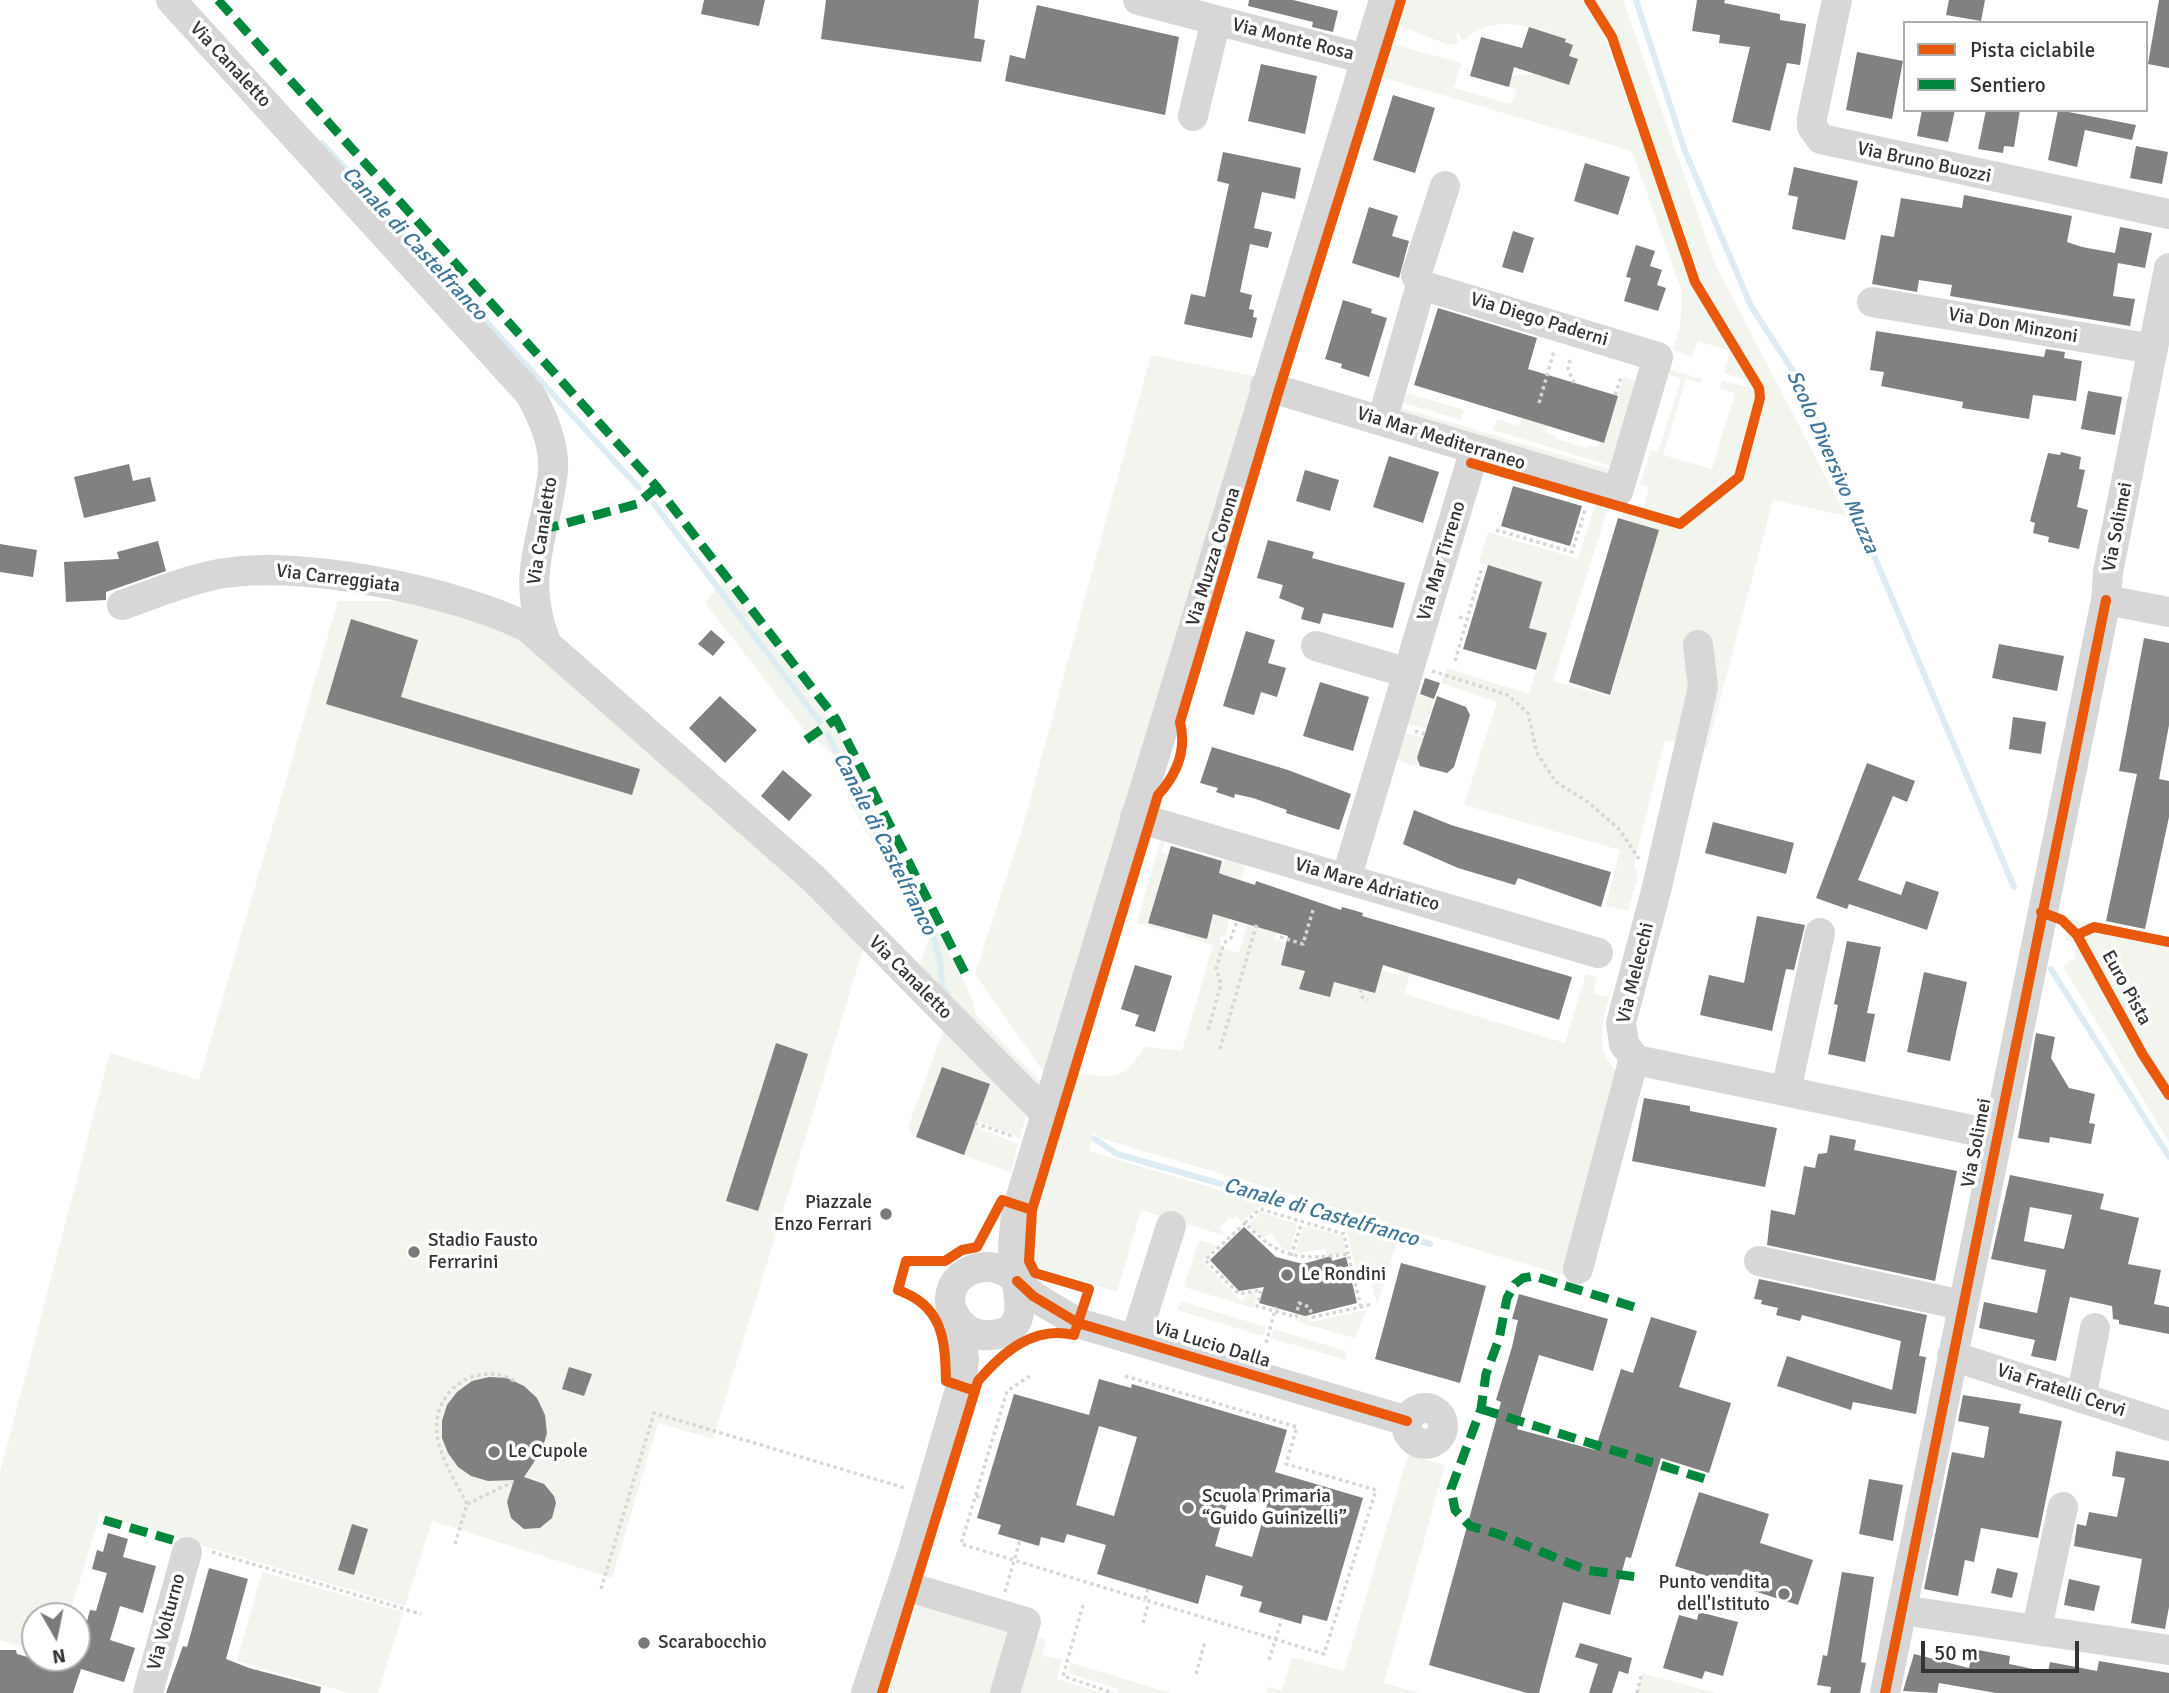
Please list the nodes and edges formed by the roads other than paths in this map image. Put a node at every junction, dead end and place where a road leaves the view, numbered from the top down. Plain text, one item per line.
1 (171, 0) edge
2 (1138, 0) edge
3 (1384, 0) edge
4 (1836, 0) edge
5 (1178, 5) edge
6 (1216, 20) junction
7 (1366, 59) junction
8 (1193, 116) dead end
9 (1445, 186) dead end
10 (2169, 214) edge
11 (2169, 268) edge
12 (1420, 285) junction
13 (1872, 302) dead end
14 (2153, 349) junction
15 (1265, 386) junction
16 (1382, 421) junction
17 (1475, 449) junction
18 (1604, 495) joint
19 (2106, 600) junction
20 (122, 605) dead end
21 (2169, 612) edge
22 (546, 642) junction
23 (1316, 646) dead end
24 (1698, 646) dead end
25 (1410, 669) junction
26 (1135, 817) junction
27 (1346, 879) junction
28 (1820, 933) dead end
29 (1598, 953) dead end
30 (1634, 1058) junction
31 (1786, 1091) junction
32 (1046, 1114) junction
33 (1996, 1135) junction
34 (1016, 1213) junction
35 (1171, 1226) dead end
36 (1759, 1261) dead end
37 (975, 1267) junction
38 (1578, 1269) dead end
39 (1016, 1280) junction
40 (1962, 1305) junction
41 (959, 1322) junction
42 (1078, 1323) junction
43 (2095, 1328) dead end
44 (1004, 1329) junction
45 (1135, 1340) junction
46 (1952, 1356) junction
47 (963, 1379) junction
48 (2081, 1398) junction
49 (1407, 1421) dead end
50 (2169, 1426) edge
51 (2063, 1507) dead end
52 (194, 1550) road end
53 (902, 1585) junction
54 (1902, 1610) junction
55 (2037, 1628) junction
56 (2169, 1650) edge
57 (148, 1693) edge
58 (866, 1693) edge
59 (1005, 1693) edge
60 (1885, 1693) edge

1 - 22 street, Via Canaletto
2 - 5 street, Via Monte Rosa
3 - 7 street, Via Muzza Corona
4 - 10 street, Via Bruno Buozzi
5 - 6 street, Via Monte Rosa
6 - 7 street, Via Monte Rosa
6 - 8 street
7 - 15 street, Via Muzza Corona
9 - 12 street
11 - 14 street, Via Solimei
12 - 16 street
12 - 18 street, Via Diego Paderni
13 - 14 street, Via Don Minzoni
14 - 19 street, Via Solimei
15 - 16 street, Via Mar Mediterraneo
15 - 26 street, Via Muzza Corona
16 - 17 street, Via Mar Mediterraneo
17 - 18 street, Via Mar Mediterraneo
17 - 25 street, Via Mar Tirreno
19 - 21 street
19 - 33 street, Via Solimei
20 - 22 street, Via Carreggiata
22 - 32 street, Via Canaletto
23 - 25 street
24 - 30 street, Via Melecchi
25 - 27 street, Via Mar Tirreno
26 - 27 street, Via Mare Adriatico
26 - 32 street, Via Muzza Corona
27 - 29 street, Via Mare Adriatico
28 - 31 street
30 - 31 street
30 - 38 street
31 - 33 street
32 - 34 street, Via Muzza Corona
33 - 40 street, Via Solimei
34 - 37 street
34 - 39 street
35 - 45 street
36 - 40 street
37 - 39 street
37 - 41 street
39 - 42 street, Via Lucio Dalla
39 - 44 street
40 - 46 street, Via Solimei
41 - 44 street
41 - 47 street
42 - 44 street, Via Lucio Dalla
42 - 45 street, Via Lucio Dalla
43 - 48 street
44 - 47 street
45 - 49 street, Via Lucio Dalla
46 - 48 street, Via Fratelli Cervi
46 - 54 street, Via Solimei
47 - 53 street
48 - 50 street, Via Fratelli Cervi
51 - 55 street
52 - 57 street, Via Volturno
53 - 58 street
53 - 59 street
54 - 55 street
54 - 60 street, Via Solimei
55 - 56 street

